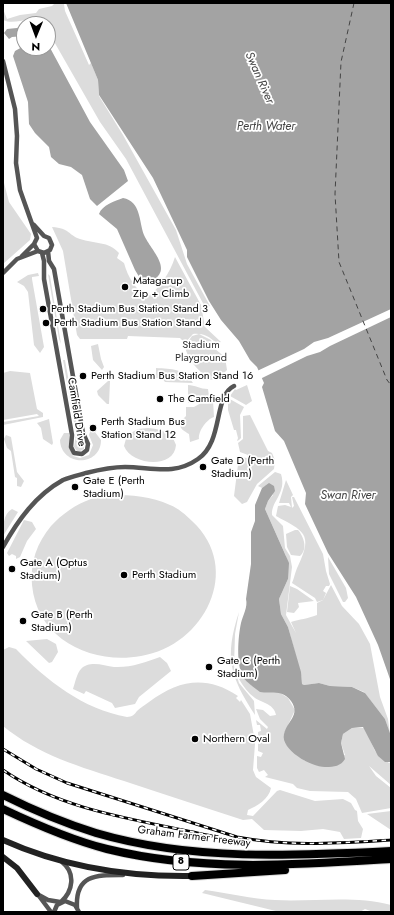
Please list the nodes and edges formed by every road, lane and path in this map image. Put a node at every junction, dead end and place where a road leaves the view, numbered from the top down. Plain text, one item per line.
1 (3, 61) edge
2 (33, 224) junction
3 (44, 236) junction
4 (37, 238) junction
5 (34, 244) junction
6 (48, 251) junction
7 (40, 252) junction
8 (22, 256) junction
9 (3, 273) edge
10 (234, 386) dead end
11 (3, 547) edge
12 (3, 795) edge
13 (3, 809) edge
14 (3, 840) edge
15 (391, 851) edge
16 (3, 857) edge
17 (391, 859) edge
18 (60, 861) junction
19 (367, 861) junction
20 (129, 875) junction
21 (192, 876) joint
22 (37, 894) junction
23 (61, 902) junction
24 (78, 910) edge
25 (52, 912) edge

1 - 2 street
2 - 3 street
2 - 4 street
3 - 4 street
3 - 6 street
4 - 5 street
5 - 7 street
5 - 8 street
6 - 7 street
6 - 7 street, Camfield Drive
7 - 8 street
8 - 9 street
10 - 11 street
12 - 15 highway, Graham Farmer Freeway / 8
13 - 19 highway, Graham Farmer Freeway / 8
14 - 18 street
16 - 22 street
17 - 19 highway, Graham Farmer Freeway / 8
18 - 20 street
18 - 23 street
19 - 21 highway
20 - 21 street
20 - 24 street
22 - 23 street
22 - 25 street
23 - 24 street
23 - 25 street

